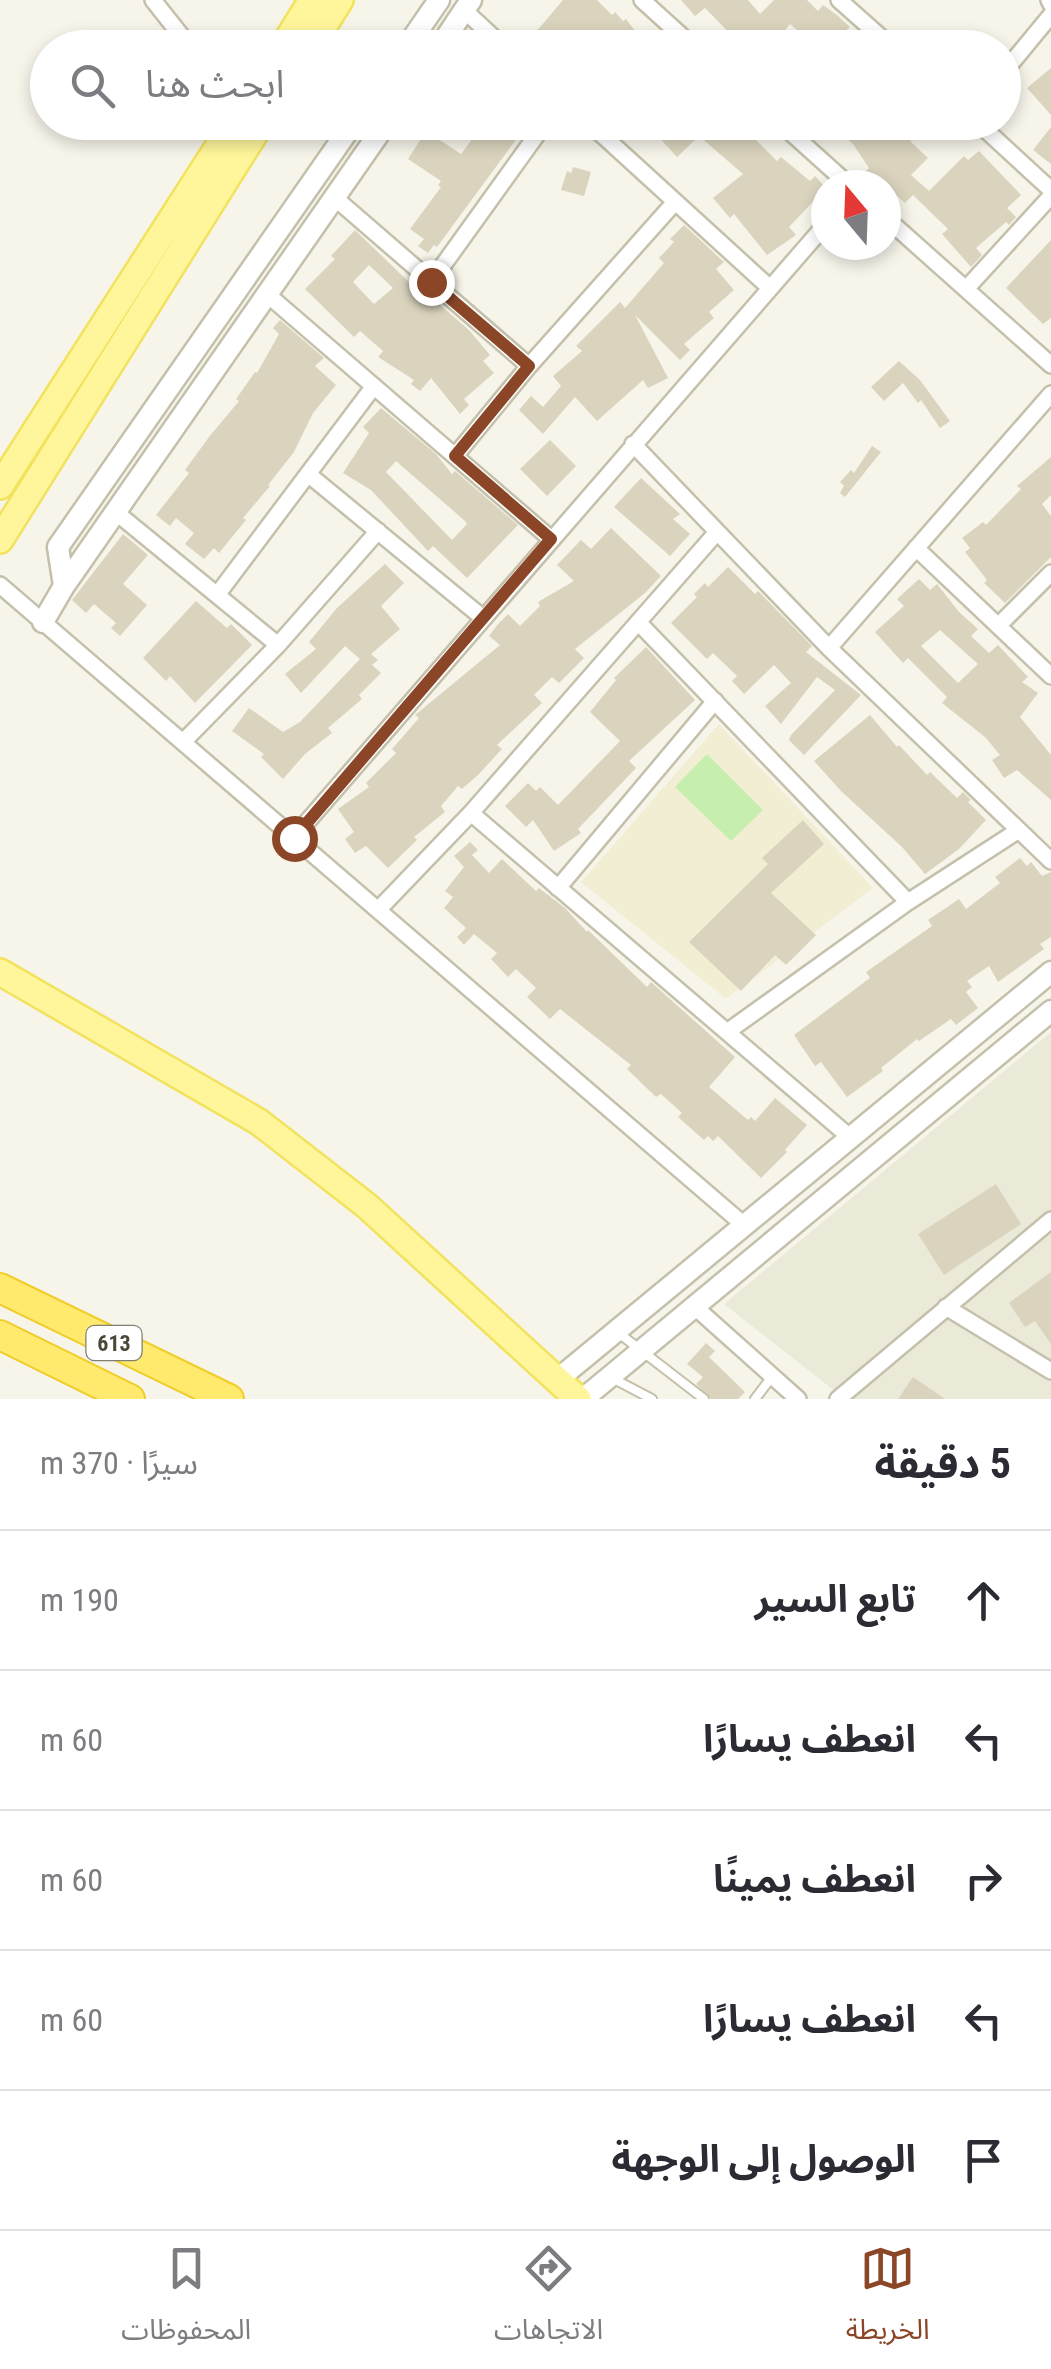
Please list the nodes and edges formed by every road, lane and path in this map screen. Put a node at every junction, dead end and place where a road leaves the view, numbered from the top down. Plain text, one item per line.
1 (153, 0) edge
2 (312, 0) edge
3 (340, 0) edge
4 (440, 0) edge
5 (642, 0) edge
6 (839, 0) edge
7 (468, 5) edge
8 (1051, 15) edge
9 (177, 30) edge
10 (293, 30) edge
11 (321, 30) edge
12 (419, 30) edge
13 (451, 30) edge
14 (490, 30) edge
15 (675, 30) edge
16 (872, 30) edge
17 (1021, 51) edge
18 (222, 140) edge
19 (251, 140) edge
20 (341, 140) edge
21 (375, 140) edge
22 (533, 140) edge
23 (608, 140) edge
24 (799, 140) edge
25 (996, 140) edge
26 (832, 170) edge
27 (1051, 193) edge
28 (335, 198) junction
29 (675, 202) junction
30 (901, 231) edge
31 (811, 241) edge
32 (431, 282) junction
33 (770, 288) junction
34 (966, 288) junction
35 (268, 296) junction
36 (529, 366) junction
37 (1051, 366) edge
38 (374, 386) junction
39 (1051, 394) edge
40 (633, 444) junction
41 (455, 456) junction
42 (308, 474) junction
43 (0, 486) edge
44 (118, 514) junction
45 (378, 531) junction
46 (717, 532) junction
47 (551, 539) junction
48 (0, 540) edge
49 (916, 548) junction
50 (1051, 574) edge
51 (0, 585) edge
52 (64, 586) junction
53 (217, 595) junction
54 (484, 618) junction
55 (43, 622) junction
56 (638, 622) junction
57 (998, 626) junction
58 (278, 645) junction
59 (829, 648) junction
60 (1051, 676) edge
61 (715, 702) junction
62 (183, 742) junction
63 (472, 813) junction
64 (1018, 830) junction
65 (294, 838) junction
66 (1051, 861) edge
67 (558, 888) junction
68 (908, 902) junction
69 (378, 910) junction
70 (0, 972) edge
71 (1051, 972) edge
72 (1051, 1012) edge
73 (727, 1032) junction
74 (852, 1139) junction
75 (1051, 1220) edge
76 (744, 1226) junction
77 (0, 1288) edge
78 (695, 1307) junction
79 (946, 1307) junction
80 (616, 1331) junction
81 (0, 1335) edge
82 (640, 1352) junction
83 (1051, 1371) edge
84 (610, 1377) junction
85 (772, 1378) junction
86 (558, 1380) junction
87 (130, 1399) edge
88 (229, 1399) edge
89 (581, 1399) edge
90 (652, 1399) edge
91 (704, 1399) edge
92 (754, 1399) edge
93 (798, 1399) edge
94 (838, 1399) edge

1 - 9 street
2 - 10 main road
3 - 11 main road
4 - 12 street
5 - 15 street
6 - 16 street
7 - 13 street
7 - 14 street
8 - 17 street
18 - 43 main road
19 - 48 main road
20 - 52 street
21 - 28 street
22 - 32 street
23 - 29 street
24 - 26 street
25 - 27 street
27 - 34 street
28 - 32 street
28 - 35 street
29 - 33 street
29 - 36 street
30 - 34 street
31 - 33 street
32 - 36 street
33 - 40 street
34 - 37 street
35 - 38 street
35 - 44 street
36 - 41 street
38 - 41 street
38 - 42 street
39 - 49 street
40 - 46 street
40 - 47 street
41 - 47 street
42 - 45 street
42 - 53 street
44 - 52 street
44 - 53 street
45 - 54 street
45 - 58 street
46 - 56 street
46 - 59 street
47 - 54 street
49 - 57 street
49 - 59 street
50 - 57 street
51 - 55 street
52 - 55 street
53 - 58 street
54 - 65 street
55 - 62 street
56 - 61 street
56 - 63 street
57 - 60 street
58 - 62 street
59 - 64 street
61 - 67 street
61 - 68 street
62 - 65 street
63 - 67 street
63 - 69 street
64 - 66 street
64 - 68 street
65 - 69 street
67 - 73 street
68 - 73 street
69 - 76 street
70 - 86 main road
71 - 74 street
72 - 78 street
73 - 74 street
74 - 76 street
75 - 79 street
76 - 80 street
77 - 88 highway, 613
78 - 82 street
78 - 85 street
79 - 83 street
79 - 94 street
80 - 82 lane
80 - 86 street
81 - 87 highway, 613
82 - 84 street
82 - 91 lane
84 - 89 street
84 - 90 lane
85 - 92 lane
85 - 93 street
86 - 89 main road

